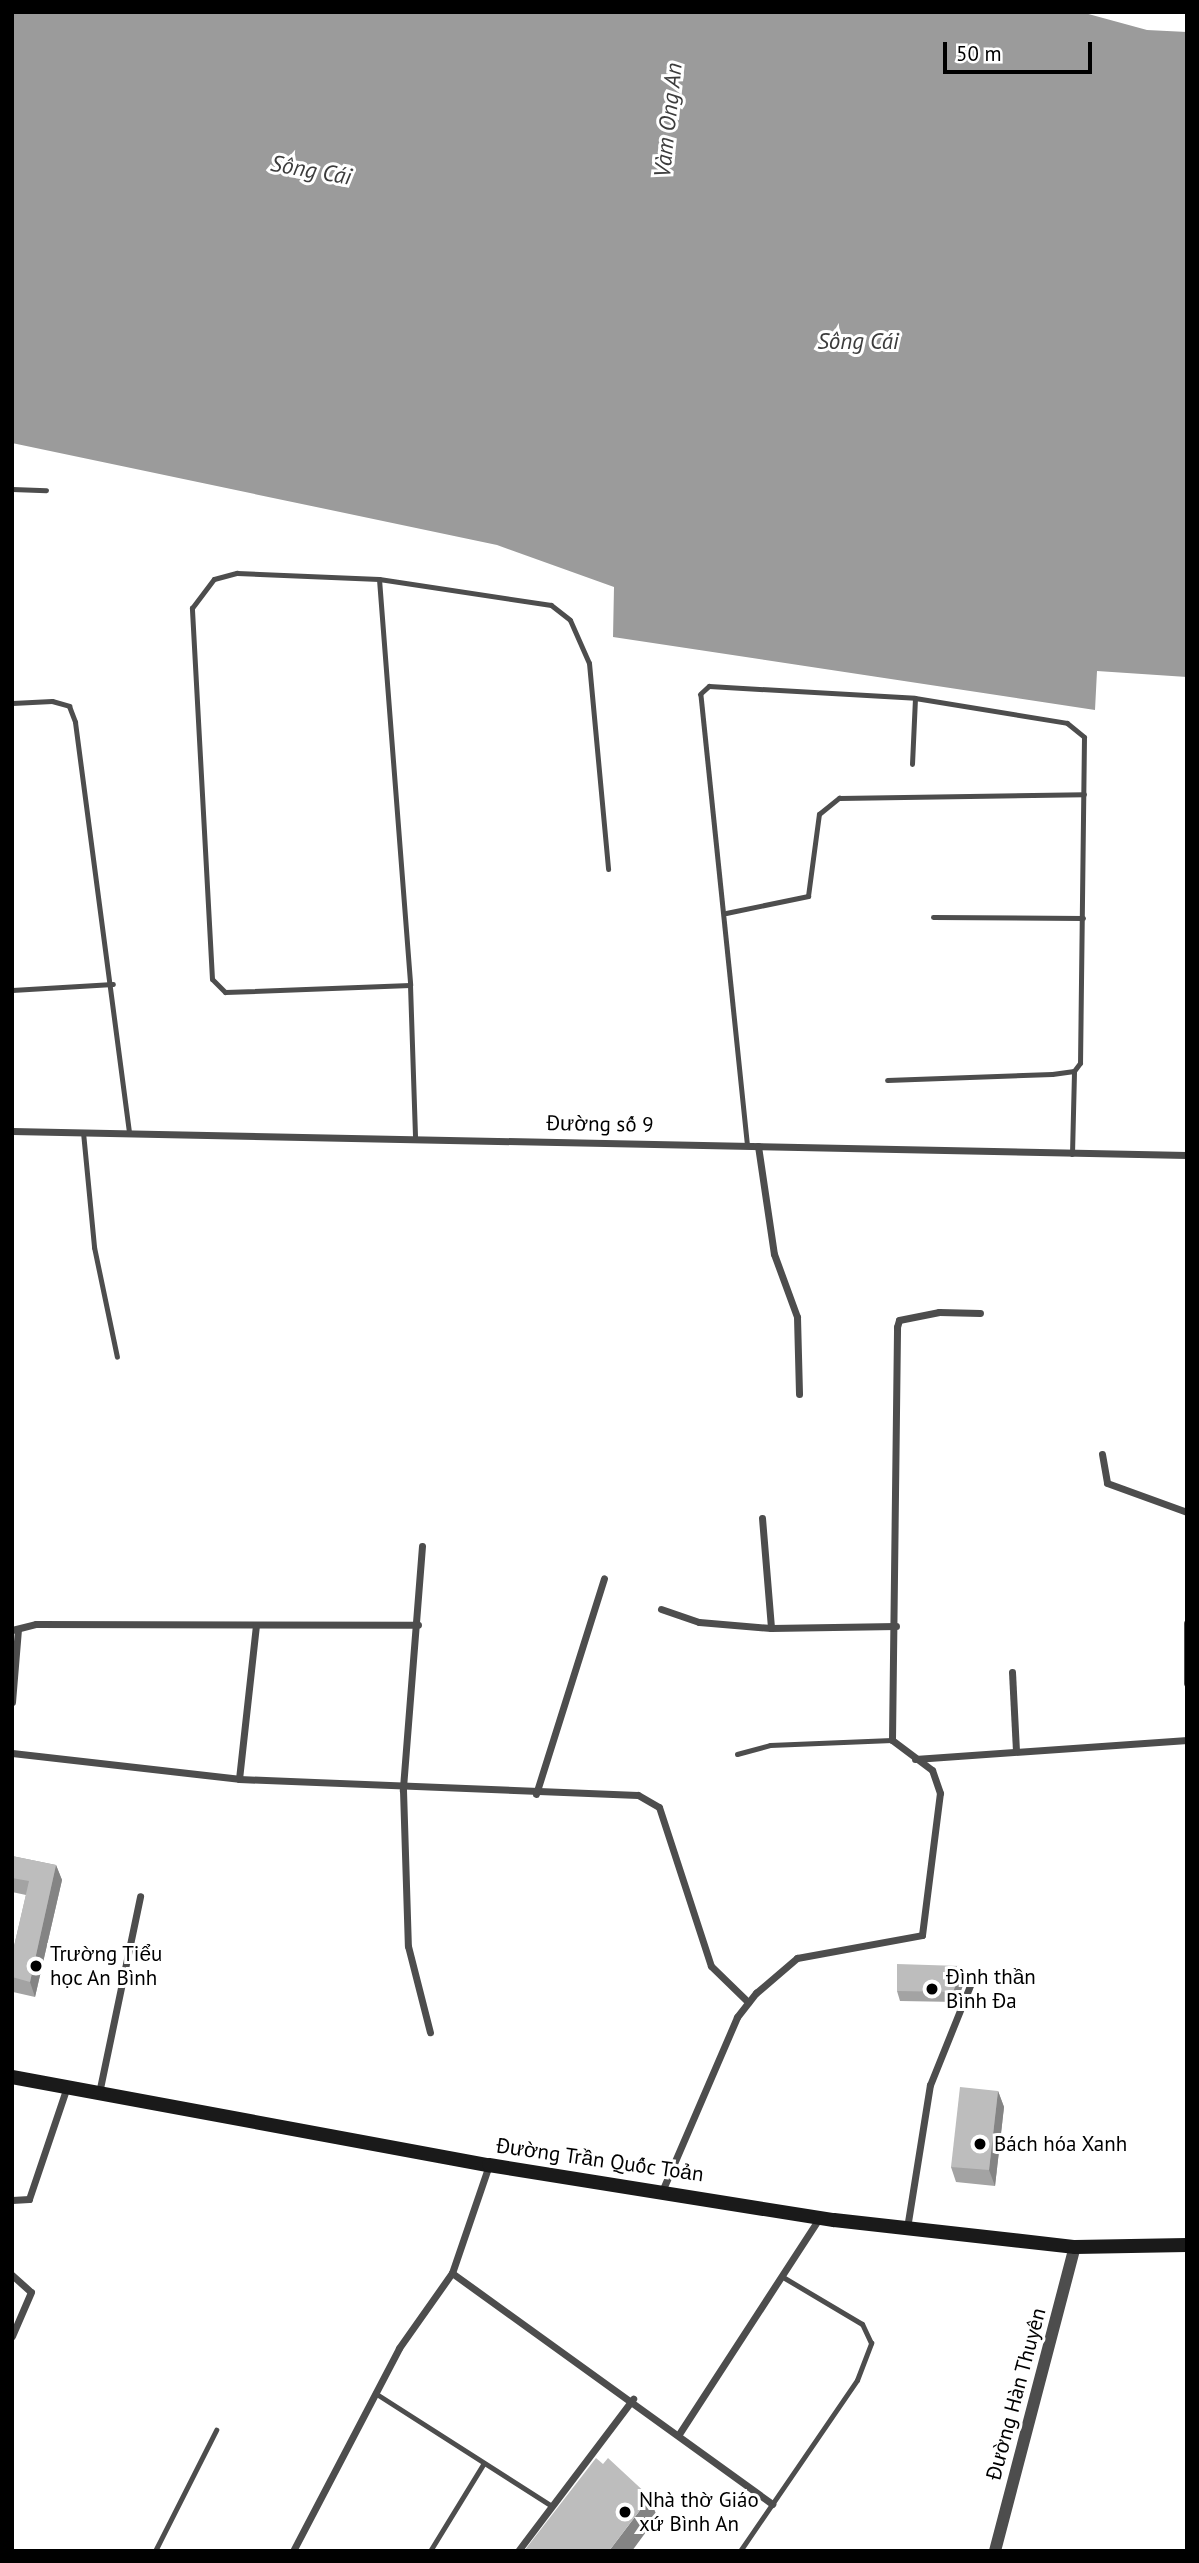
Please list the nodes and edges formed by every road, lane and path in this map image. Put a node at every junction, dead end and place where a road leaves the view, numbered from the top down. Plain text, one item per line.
1 (12, 489) edge
2 (46, 490) dead end
3 (379, 579) junction
4 (915, 698) junction
5 (12, 703) edge
6 (912, 764) dead end
7 (1084, 794) junction
8 (608, 869) dead end
9 (726, 913) junction
10 (933, 917) dead end
11 (1083, 918) junction
12 (113, 984) junction
13 (410, 985) junction
14 (12, 990) edge
15 (1074, 1071) junction
16 (887, 1080) dead end
17 (12, 1131) edge
18 (83, 1132) junction
19 (130, 1133) junction
20 (415, 1137) junction
21 (747, 1145) junction
22 (758, 1146) junction
23 (1072, 1154) junction
24 (1187, 1155) edge
25 (980, 1312) dead end
26 (117, 1357) dead end
27 (799, 1394) dead end
28 (1102, 1454) dead end
29 (1187, 1512) edge
30 (762, 1518) dead end
31 (422, 1546) dead end
32 (604, 1578) dead end
33 (661, 1609) dead end
34 (1187, 1623) edge
35 (418, 1625) junction
36 (256, 1626) junction
37 (896, 1626) junction
38 (771, 1628) junction
39 (15, 1630) edge
40 (1012, 1672) dead end
41 (1187, 1683) edge
42 (12, 1702) edge
43 (892, 1740) junction
44 (1187, 1740) edge
45 (1016, 1751) junction
46 (12, 1753) edge
47 (737, 1754) dead end
48 (914, 1759) junction
49 (239, 1779) junction
50 (403, 1790) junction
51 (536, 1794) junction
52 (140, 1896) dead end
53 (971, 1983) dead end
54 (748, 2002) junction
55 (430, 2032) dead end
56 (12, 2077) edge
57 (67, 2087) junction
58 (99, 2093) junction
59 (489, 2165) junction
60 (663, 2189) junction
61 (12, 2200) edge
62 (820, 2217) junction
63 (907, 2228) junction
64 (1187, 2245) edge
65 (1075, 2247) junction
66 (452, 2273) junction
67 (12, 2275) edge
68 (781, 2276) junction
69 (12, 2336) edge
70 (374, 2393) junction
71 (633, 2399) junction
72 (216, 2430) dead end
73 (679, 2434) junction
74 (484, 2463) junction
75 (772, 2504) junction
76 (552, 2506) junction
77 (155, 2551) edge
78 (293, 2551) edge
79 (430, 2551) edge
80 (518, 2551) edge
81 (740, 2551) edge
82 (995, 2551) edge

1 - 2 lane
3 - 8 lane
3 - 13 lane
3 - 13 lane
4 - 6 lane
4 - 7 lane
4 - 9 lane
5 - 12 lane
7 - 9 lane
7 - 11 lane
9 - 21 lane
10 - 11 lane
11 - 15 lane
12 - 14 lane
12 - 19 lane
13 - 20 lane
15 - 16 lane
15 - 23 lane
17 - 18 street, Đường số 9
18 - 19 street, Đường số 9
18 - 26 lane
19 - 20 street, Đường số 9
20 - 21 street, Đường số 9
21 - 22 street, Đường số 9
22 - 23 street, Đường số 9
22 - 27 street
23 - 24 street, Đường số 9
25 - 37 street
28 - 29 street
30 - 38 street
31 - 35 street
32 - 51 street
33 - 38 street
34 - 41 street
35 - 36 street
35 - 50 street
36 - 39 street
36 - 49 street
37 - 38 street
37 - 43 street
39 - 42 street
40 - 45 street
43 - 47 lane
43 - 48 street
44 - 45 street
45 - 48 street
46 - 49 street
48 - 54 street
49 - 50 street
50 - 51 street
50 - 55 street
51 - 54 street
52 - 58 street
53 - 63 street
54 - 60 street
56 - 57 main road, Đường Trần Quốc Toản
57 - 58 main road, Đường Trần Quốc Toản
57 - 61 street
58 - 59 main road, Đường Trần Quốc Toản
59 - 60 main road, Đường Trần Quốc Toản
59 - 66 street
60 - 62 main road, Đường Trần Quốc Toản
62 - 63 main road, Đường Trần Quốc Toản
62 - 68 street
63 - 65 main road, Đường Trần Quốc Toản
64 - 65 main road, Đường Trần Quốc Toản
65 - 82 street, Đường Hàn Thuyên
66 - 70 street
66 - 71 street
67 - 69 street
68 - 73 street
68 - 75 lane
70 - 74 lane
70 - 78 street
71 - 73 street
71 - 76 street
72 - 77 lane
73 - 75 street
74 - 76 lane
74 - 79 lane
75 - 81 lane
76 - 80 street

